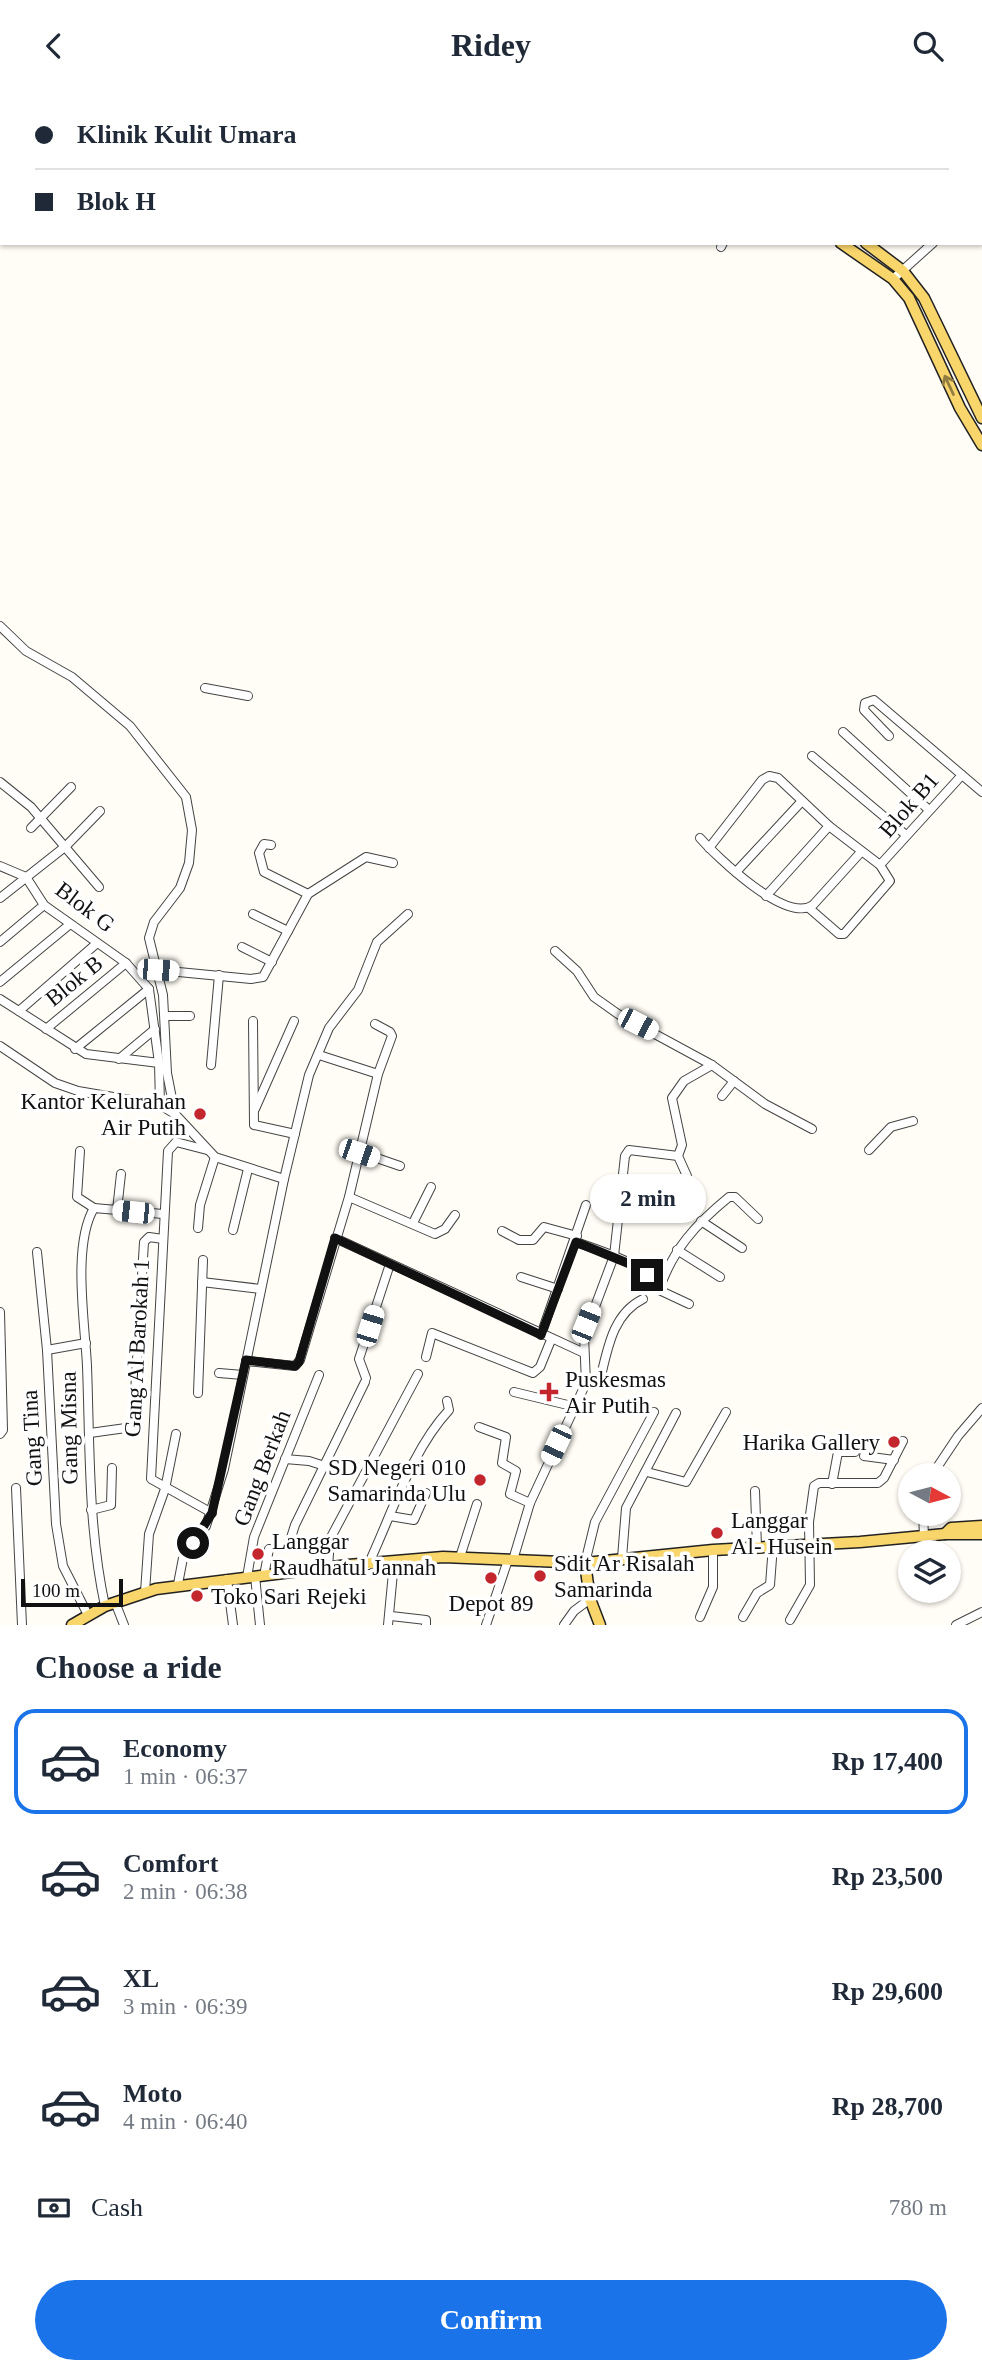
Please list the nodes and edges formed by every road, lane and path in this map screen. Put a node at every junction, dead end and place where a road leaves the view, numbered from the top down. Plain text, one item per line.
1 (844, 245) edge
2 (869, 245) edge
3 (931, 245) edge
4 (903, 271) junction
5 (893, 279) junction
6 (982, 418) edge
7 (982, 445) edge
8 (0, 626) edge
9 (205, 688) dead end
10 (248, 696) dead end
11 (843, 732) dead end
12 (888, 736) dead end
13 (812, 756) dead end
14 (962, 775) junction
15 (0, 782) edge
16 (71, 787) dead end
17 (982, 792) edge
18 (802, 801) junction
19 (929, 810) junction
20 (100, 811) dead end
21 (41, 818) junction
22 (829, 826) junction
23 (31, 828) dead end
24 (906, 835) junction
25 (700, 838) dead end
26 (271, 845) dead end
27 (66, 846) junction
28 (709, 848) junction
29 (861, 852) junction
30 (393, 863) dead end
31 (883, 863) junction
32 (0, 866) edge
33 (736, 872) junction
34 (26, 877) junction
35 (99, 887) dead end
36 (308, 894) junction
37 (766, 896) junction
38 (0, 898) edge
39 (44, 905) junction
40 (810, 908) junction
41 (253, 914) dead end
42 (408, 914) dead end
43 (69, 925) junction
44 (288, 931) junction
45 (0, 942) edge
46 (96, 944) junction
47 (242, 947) dead end
48 (555, 951) dead end
49 (272, 962) junction
50 (126, 963) junction
51 (158, 970) junction
52 (219, 975) junction
53 (0, 982) edge
54 (149, 989) junction
55 (0, 999) edge
56 (19, 1011) junction
57 (190, 1016) dead end
58 (166, 1017) junction
59 (253, 1021) dead end
60 (294, 1021) dead end
61 (375, 1024) dead end
62 (46, 1029) junction
63 (155, 1029) junction
64 (0, 1046) edge
65 (75, 1049) junction
66 (319, 1055) junction
67 (119, 1059) junction
68 (159, 1063) junction
69 (211, 1065) dead end
70 (712, 1065) junction
71 (378, 1074) junction
72 (734, 1081) junction
73 (722, 1096) dead end
74 (160, 1105) junction
75 (253, 1112) junction
76 (175, 1114) junction
77 (913, 1121) dead end
78 (812, 1129) dead end
79 (295, 1134) junction
80 (207, 1150) junction
81 (869, 1150) dead end
82 (80, 1151) dead end
83 (359, 1153) junction
84 (678, 1156) junction
85 (215, 1157) junction
86 (400, 1166) dead end
87 (248, 1169) junction
88 (121, 1174) dead end
89 (687, 1176) dead end
90 (284, 1179) junction
91 (430, 1187) dead end
92 (349, 1197) junction
93 (586, 1205) dead end
94 (94, 1208) junction
95 (117, 1210) junction
96 (163, 1214) junction
97 (454, 1215) dead end
98 (758, 1219) dead end
99 (701, 1221) junction
100 (413, 1223) junction
101 (198, 1229) dead end
102 (233, 1230) dead end
103 (502, 1231) dead end
104 (335, 1238) junction
105 (163, 1239) junction
106 (576, 1239) junction
107 (742, 1248) dead end
108 (677, 1250) junction
109 (37, 1252) dead end
110 (614, 1256) junction
111 (203, 1260) dead end
112 (390, 1264) junction
113 (521, 1277) dead end
114 (720, 1277) dead end
115 (202, 1282) junction
116 (261, 1289) junction
117 (558, 1289) junction
118 (659, 1290) junction
119 (643, 1299) dead end
120 (689, 1304) dead end
121 (0, 1312) edge
122 (541, 1335) junction
123 (551, 1340) junction
124 (86, 1343) junction
125 (47, 1350) junction
126 (582, 1352) junction
127 (426, 1357) dead end
128 (246, 1360) junction
129 (219, 1373) dead end
130 (418, 1374) dead end
131 (243, 1375) junction
132 (319, 1375) dead end
133 (586, 1383) junction
134 (198, 1392) dead end
135 (514, 1392) dead end
136 (447, 1401) dead end
137 (576, 1407) junction
138 (654, 1412) dead end
139 (726, 1412) dead end
140 (676, 1413) dead end
141 (980, 1414) edge
142 (479, 1427) dead end
143 (90, 1433) junction
144 (0, 1434) edge
145 (176, 1434) dead end
146 (903, 1441) dead end
147 (285, 1459) junction
148 (894, 1460) junction
149 (940, 1463) edge
150 (324, 1464) junction
151 (112, 1468) dead end
152 (334, 1469) dead end
153 (647, 1472) junction
154 (832, 1484) junction
155 (16, 1488) dead end
156 (165, 1489) junction
157 (755, 1491) dead end
158 (426, 1493) dead end
159 (530, 1503) junction
160 (477, 1504) dead end
161 (91, 1510) junction
162 (212, 1513) junction
163 (390, 1517) junction
164 (924, 1526) edge
165 (982, 1526) edge
166 (945, 1534) junction
167 (982, 1534) edge
168 (924, 1536) junction
169 (289, 1544) dead end
170 (808, 1544) junction
171 (773, 1545) junction
172 (757, 1547) junction
173 (269, 1549) dead end
174 (713, 1550) junction
175 (460, 1557) junction
176 (622, 1558) junction
177 (511, 1560) junction
178 (394, 1562) junction
179 (585, 1563) junction
180 (368, 1565) junction
181 (328, 1568) junction
182 (256, 1576) junction
183 (227, 1579) junction
184 (178, 1584) junction
185 (145, 1592) junction
186 (590, 1599) junction
187 (110, 1604) junction
188 (982, 1612) edge
189 (88, 1615) junction
190 (700, 1617) dead end
191 (743, 1617) dead end
192 (790, 1620) dead end
193 (389, 1621) edge
194 (22, 1625) edge
195 (72, 1625) edge
196 (124, 1625) edge
197 (233, 1625) edge
198 (260, 1625) edge
199 (426, 1625) edge
200 (486, 1625) edge
201 (564, 1625) edge
202 (600, 1625) edge
203 (958, 1625) edge

1 - 5 main road
2 - 4 main road
3 - 4 street
4 - 5 street
4 - 6 main road
7 -> 5 main road
8 - 51 street
9 - 10 street
11 - 19 street
12 - 14 street
13 - 24 street
14 - 17 street
14 - 19 street, Blok B1
15 - 21 street
16 - 21 street
18 - 22 street
18 - 28 street
18 - 33 street
19 - 24 street, Blok B1
20 - 27 street
21 - 23 street
21 - 27 street
22 - 29 street
22 - 37 street
24 - 31 street, Blok B1
25 - 28 street
26 - 36 street
27 - 34 street
27 - 35 street
28 - 33 street
29 - 31 street
29 - 40 street
30 - 36 street
31 - 40 street
32 - 34 street
33 - 37 street
34 - 38 street
34 - 39 street, Blok G
36 - 44 street
37 - 40 street
39 - 43 street, Blok G
39 - 45 street
41 - 44 street
42 - 66 street
43 - 46 street, Blok G
43 - 53 street
44 - 49 street
46 - 50 street, Blok G
46 - 56 street
47 - 49 street
48 - 70 street
49 - 52 street
50 - 54 street, Blok G
50 - 62 street, Blok B
51 - 52 street
51 - 58 street
52 - 69 street
54 - 63 street
54 - 65 street
55 - 56 street
56 - 62 street
57 - 58 street
58 - 76 street
59 - 75 street
60 - 75 street
61 - 71 street
62 - 65 street
63 - 67 street
63 - 68 street
64 - 74 street
65 - 67 street
66 - 71 street
66 - 79 street
67 - 68 street
68 - 74 street
70 - 72 street
70 - 84 street
71 - 83 street
72 - 73 street
72 - 78 street
74 - 76 street
75 - 79 street
76 - 80 street
77 - 81 street
79 - 90 street
80 - 85 street
80 - 96 street, Gang Al Barokah 1
82 - 94 street
83 - 86 street
83 - 92 street
84 - 89 street
84 - 110 street
85 - 87 street
85 - 101 street
87 - 90 street
87 - 102 street
88 - 95 street
90 - 116 street
91 - 100 street
92 - 100 street
92 - 104 street
93 - 106 street
94 - 95 street
94 - 124 street, Gang Misna
95 - 96 street
96 - 105 street, Gang Al Barokah 1
97 - 100 street
98 - 99 street
99 - 107 street
99 - 108 street
103 - 106 street
104 - 112 street
104 - 128 street
105 - 143 street
105 - 156 street, Gang Al Barokah 1
106 - 110 street
106 - 117 street
108 - 114 street
108 - 118 street
109 - 125 street, Gang Tina
110 - 118 street
110 - 126 street
111 - 115 street
112 - 122 street
112 - 150 street
113 - 117 street
115 - 116 street
115 - 134 street
116 - 128 street
117 - 122 street
118 - 120 street
119 - 133 street
121 - 144 street
122 - 123 street
123 - 126 street
123 - 127 street
124 - 125 street
124 - 143 street, Gang Misna
125 - 189 street, Gang Tina
126 - 133 street
128 - 131 street
129 - 131 street
130 - 181 street
131 - 162 street
132 - 147 street, Gang Berkah
133 - 137 street
135 - 137 street
136 - 163 street
137 - 159 street
138 - 179 street
139 - 153 street
140 - 153 street
141 - 149 street
142 - 159 street
143 - 161 street, Gang Misna
145 - 156 street
146 - 148 street
147 - 150 street
147 - 182 street, Gang Berkah
148 - 154 street
148 - 154 street
150 - 152 street
150 - 169 street
151 - 161 street
153 - 176 street
154 - 170 street
155 - 194 street
156 - 162 street
156 - 185 street
157 - 172 street
158 - 163 street
159 - 177 street
160 - 175 street
161 - 187 street, Gang Misna
162 - 184 street
163 - 180 street
164 - 168 street
165 - 166 main road
166 - 167 main road
166 - 168 main road
168 - 170 main road
170 - 171 main road
170 - 192 street
171 - 172 main road
171 - 191 street
172 - 174 main road
173 - 182 street
174 - 176 main road
174 - 190 street
175 - 177 main road
175 - 178 main road
176 - 179 main road
177 - 179 main road
177 - 200 street
178 - 180 main road
178 - 193 street
179 - 186 main road
180 - 181 main road
181 - 182 main road
182 - 183 main road
182 - 198 street
183 - 184 main road
183 - 197 street
184 - 185 main road
185 - 187 main road
186 - 201 street
186 - 202 main road
187 - 189 main road
187 - 196 street, Gang Misna
188 - 203 street
189 - 195 main road
193 - 199 street

